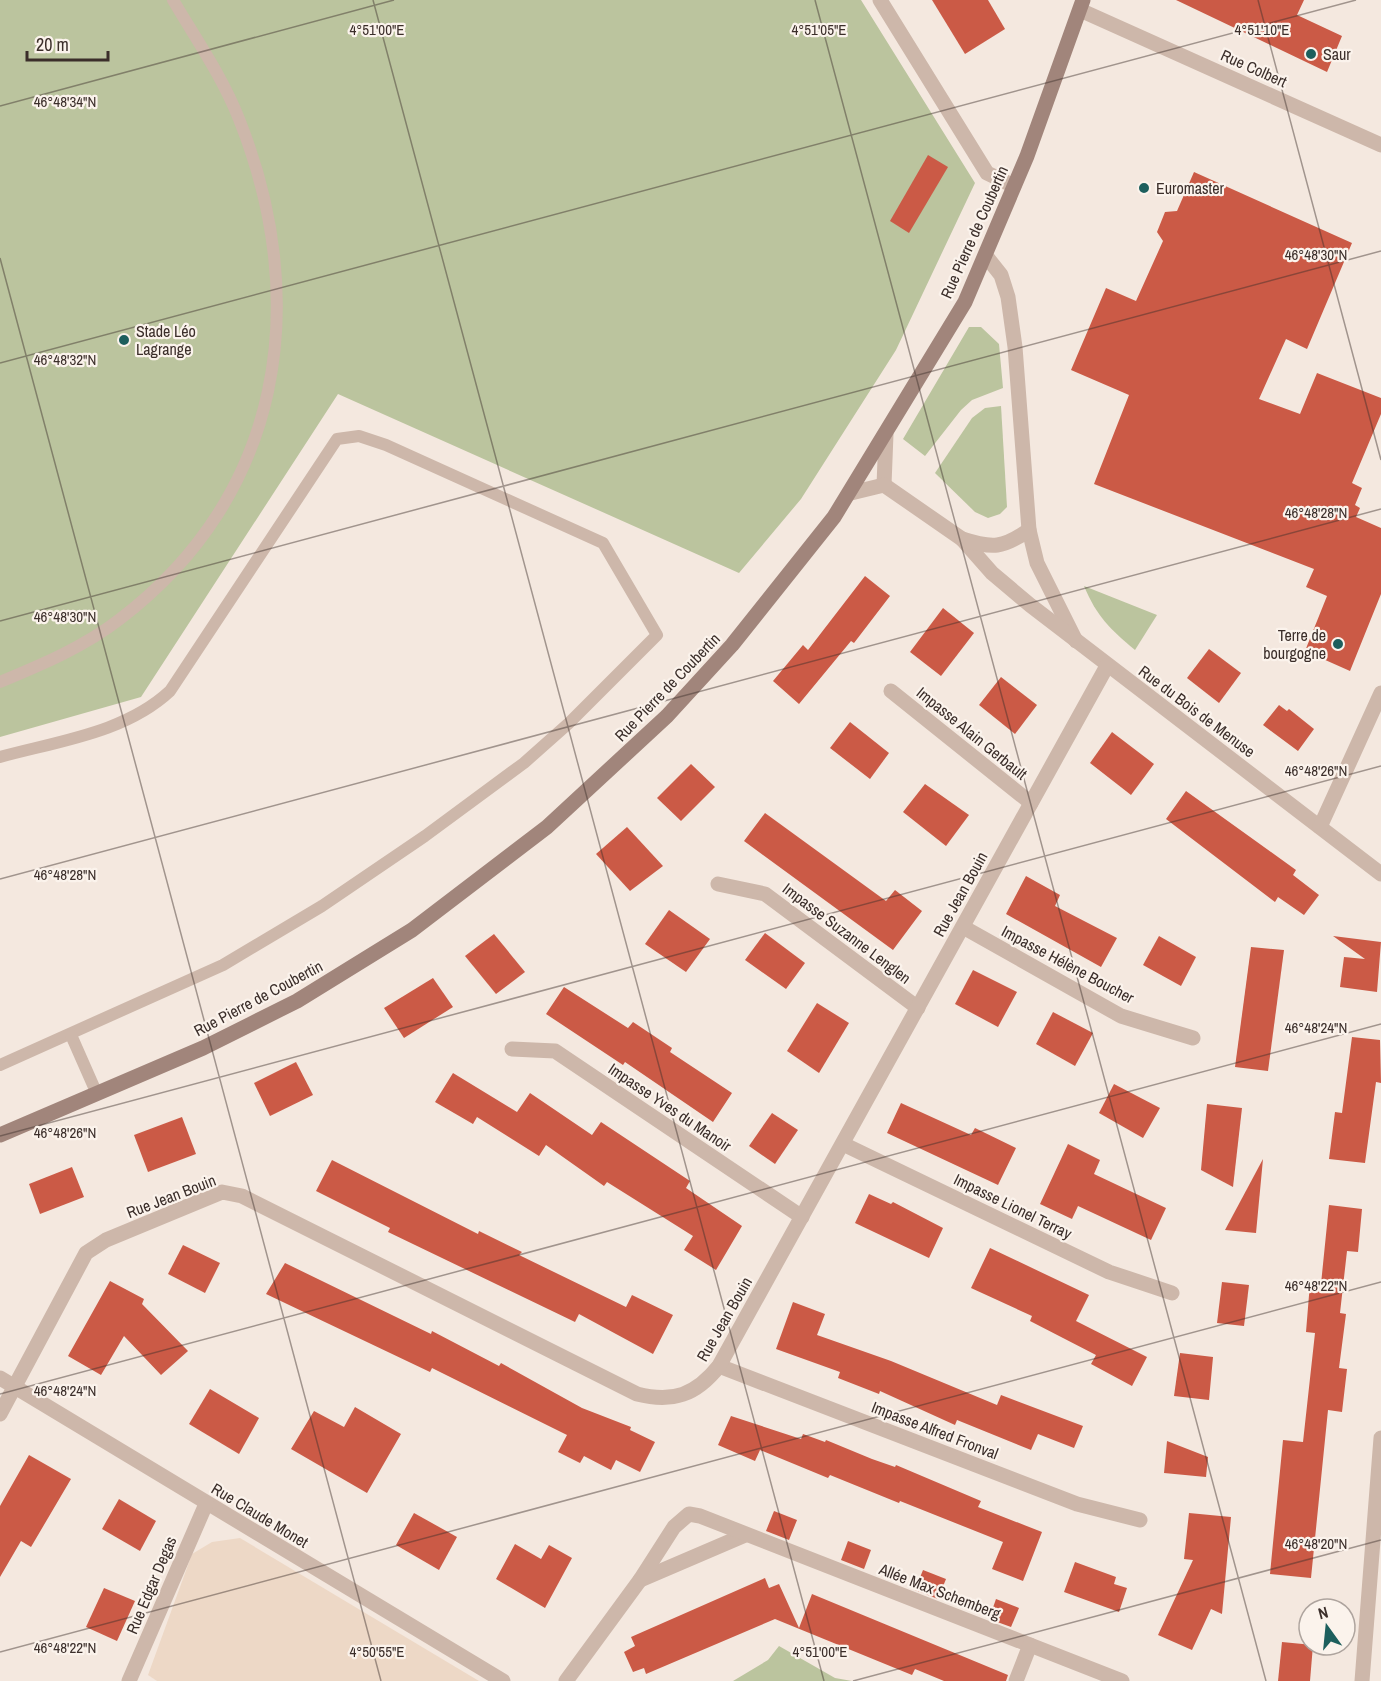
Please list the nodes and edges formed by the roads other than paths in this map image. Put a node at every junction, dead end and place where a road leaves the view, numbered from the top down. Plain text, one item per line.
1 (173, 0) edge
2 (880, 0) edge
3 (1081, 5) edge
4 (1381, 145) edge
5 (1014, 186) junction
6 (986, 256) junction
7 (886, 434) junction
8 (884, 485) junction
9 (851, 493) junction
10 (1029, 530) junction
11 (962, 539) junction
12 (1076, 641) junction
13 (1107, 666) junction
14 (0, 682) edge
15 (891, 691) dead end
16 (1381, 693) edge
17 (0, 757) edge
18 (1031, 803) junction
19 (1320, 828) junction
20 (1381, 874) edge
21 (718, 884) dead end
22 (963, 927) junction
23 (918, 1008) junction
24 (71, 1035) junction
25 (1193, 1038) dead end
26 (512, 1049) dead end
27 (0, 1065) edge
28 (97, 1094) junction
29 (0, 1135) edge
30 (843, 1144) junction
31 (802, 1217) junction
32 (1172, 1293) dead end
33 (719, 1366) junction
34 (0, 1378) edge
35 (16, 1388) junction
36 (0, 1414) edge
37 (1381, 1438) edge
38 (206, 1504) junction
39 (1140, 1521) dead end
40 (745, 1535) junction
41 (640, 1580) junction
42 (1030, 1645) junction
43 (129, 1681) edge
44 (503, 1681) edge
45 (566, 1681) edge
46 (1016, 1681) edge
47 (1122, 1681) edge
48 (1362, 1681) edge

1 - 14 lane
2 - 5 street
3 - 4 street, Rue Colbert
3 - 5 main road, Rue Pierre de Coubertin
5 - 6 main road, Rue Pierre de Coubertin
6 - 7 main road, Rue Pierre de Coubertin
6 - 10 street, Rue du Bois de Menuse
7 - 8 street
7 - 9 main road, Rue Pierre de Coubertin
8 - 9 street
8 - 11 street, Rue du Bois de Menuse
9 - 28 main road, Rue Pierre de Coubertin
10 - 11 street, Rue du Bois de Menuse
10 - 12 street, Rue du Bois de Menuse
11 - 12 street, Rue du Bois de Menuse
12 - 13 street, Rue du Bois de Menuse
13 - 18 street, Rue Jean Bouin
13 - 19 street, Rue du Bois de Menuse
15 - 18 street, Impasse Alain Gerbault
16 - 19 street
17 - 24 lane
18 - 22 street, Rue Jean Bouin
19 - 20 street, Rue du Bois de Menuse
21 - 23 street, Impasse Suzanne Lenglen
22 - 23 street, Rue Jean Bouin
22 - 25 street, Impasse Hélène Boucher
23 - 30 street, Rue Jean Bouin
24 - 27 lane
24 - 28 lane
26 - 31 street, Impasse Yves du Manoir
28 - 29 main road, Rue Pierre de Coubertin
30 - 31 street, Rue Jean Bouin
30 - 32 street, Impasse Lionel Terray
31 - 33 street, Rue Jean Bouin
33 - 35 street, Rue Jean Bouin
33 - 39 street, Impasse Alfred Fronval
34 - 35 street, Rue Claude Monet
35 - 36 street
35 - 38 street, Rue Claude Monet
37 - 48 street
38 - 43 street, Rue Edgar Degas
38 - 44 street, Rue Claude Monet
40 - 41 street
40 - 41 street, Allée Max Schemberg
40 - 42 street, Allée Max Schemberg
41 - 45 street, Allée Max Schemberg
42 - 46 street
42 - 47 street, Allée Max Schemberg

